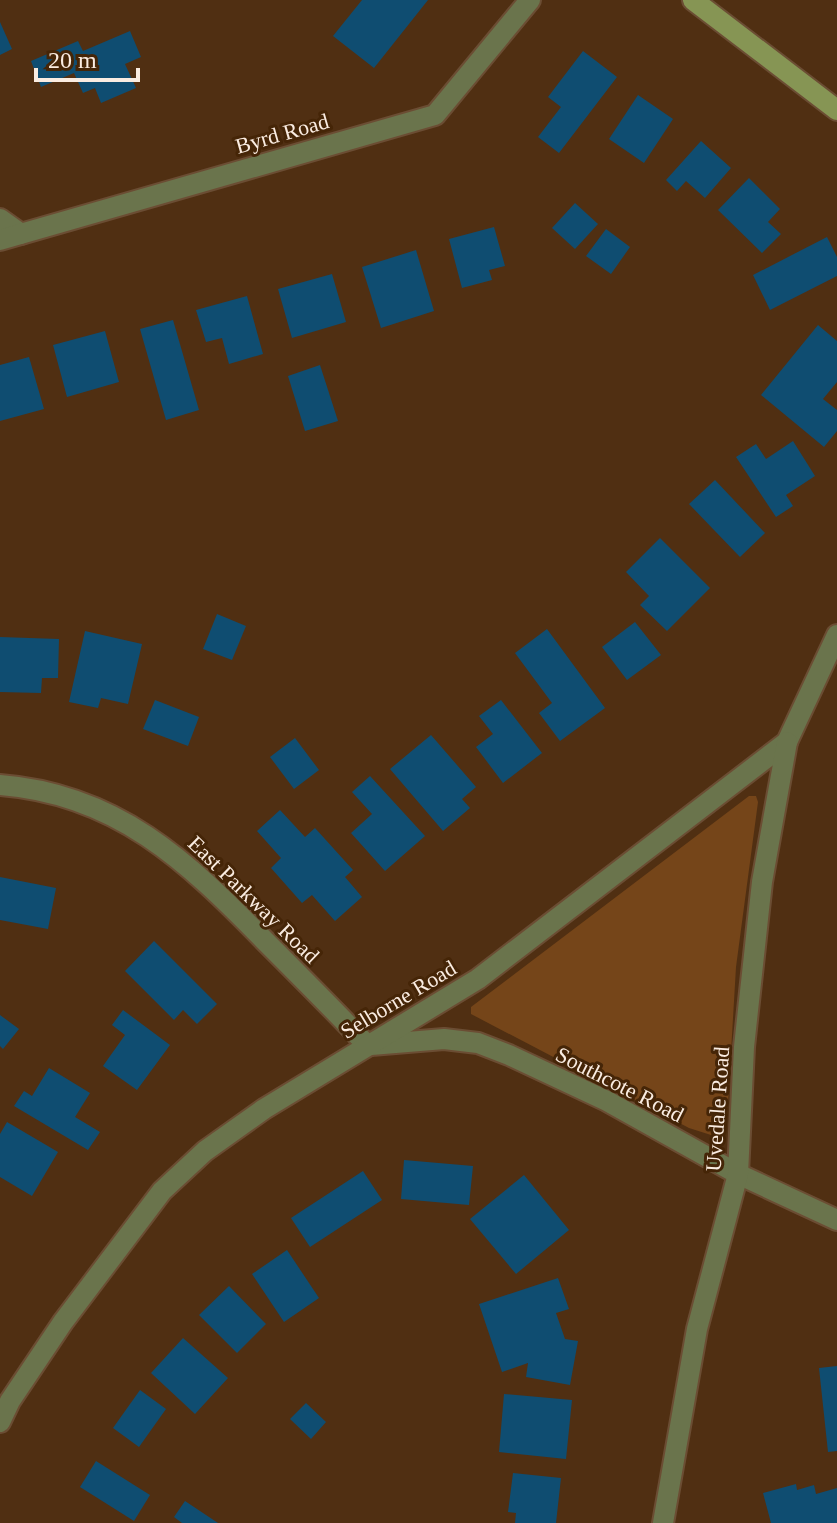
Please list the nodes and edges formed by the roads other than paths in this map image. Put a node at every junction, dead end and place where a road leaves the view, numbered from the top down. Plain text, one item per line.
1 (530, 0) edge
2 (693, 0) edge
3 (837, 110) edge
4 (0, 219) edge
5 (21, 234) junction
6 (0, 240) edge
7 (837, 635) edge
8 (787, 742) junction
9 (0, 785) edge
10 (367, 1045) junction
11 (738, 1174) junction
12 (837, 1220) edge
13 (0, 1422) edge
14 (663, 1523) edge

1 - 5 street, Byrd Road
2 - 3 street
4 - 5 street
5 - 6 street, Byrd Road
7 - 8 street, Selborne Road
8 - 10 street, Selborne Road
8 - 11 street, Uvedale Road
9 - 10 street, East Parkway Road
10 - 11 street, Southcote Road
10 - 13 street, Selborne Road
11 - 12 street, Southcote Road
11 - 14 street, Uvedale Road

